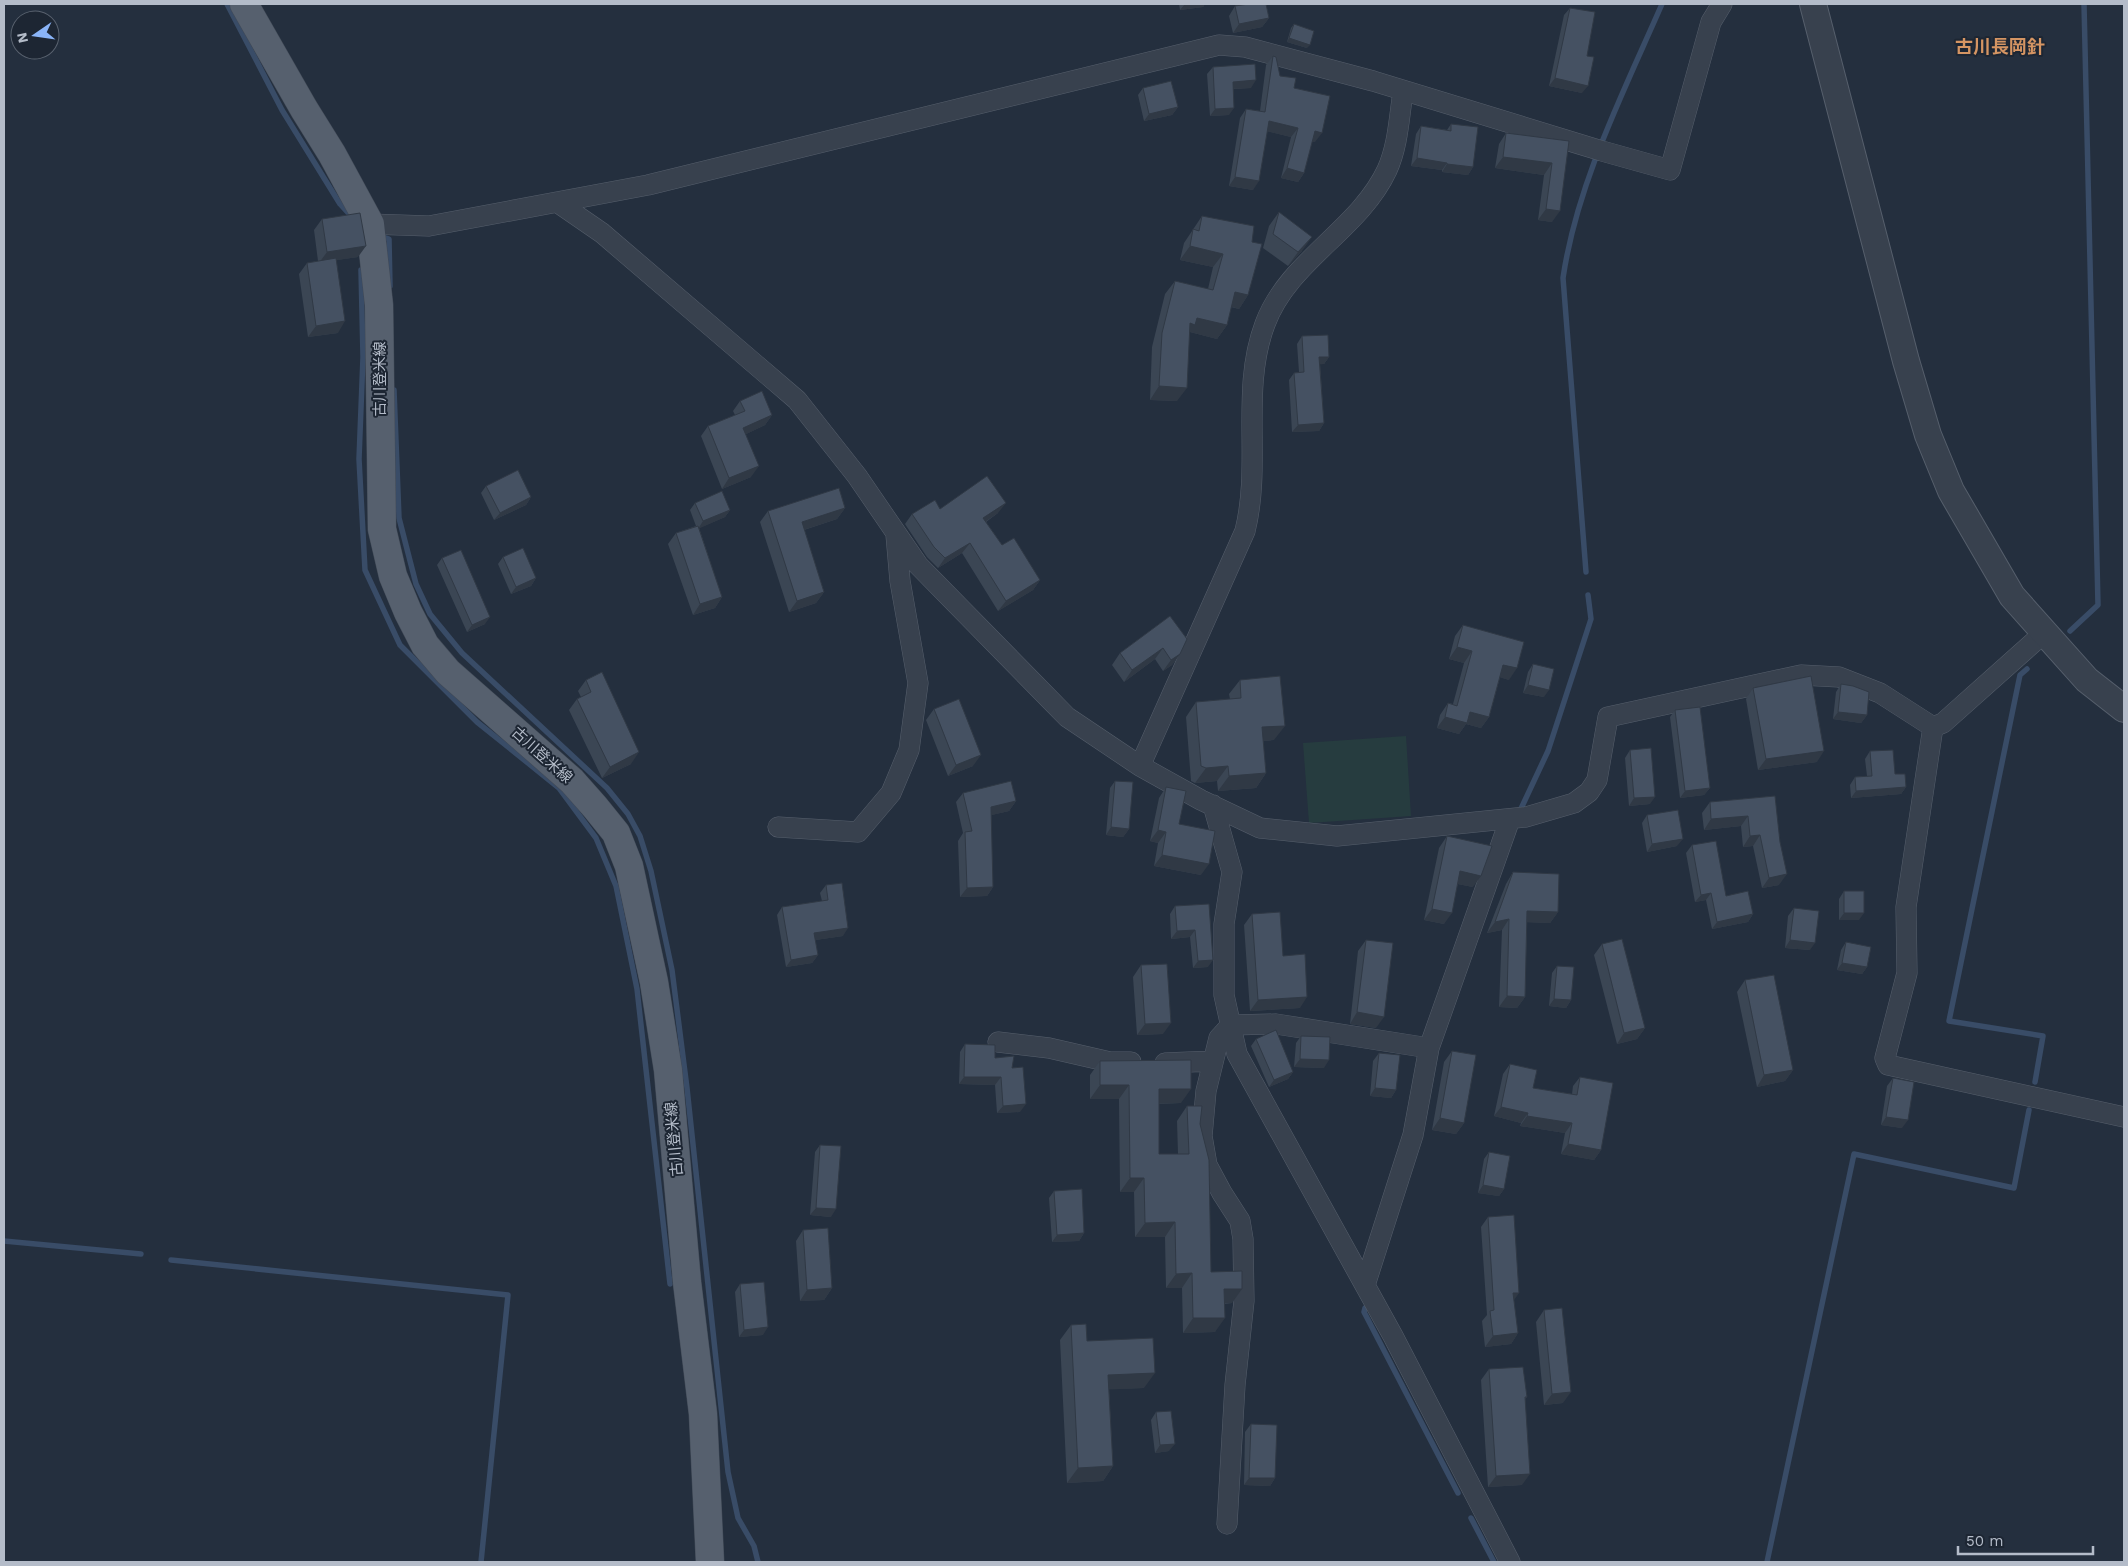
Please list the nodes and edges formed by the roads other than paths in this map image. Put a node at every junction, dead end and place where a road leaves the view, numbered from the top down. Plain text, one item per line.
1 (244, 4) edge
2 (1722, 4) edge
3 (1813, 4) edge
4 (1403, 92) junction
5 (557, 202) junction
6 (370, 224) junction
7 (896, 533) junction
8 (2044, 632) junction
9 (2124, 708) edge
10 (1933, 727) junction
11 (1140, 766) junction
12 (1213, 805) junction
13 (1517, 818) junction
14 (778, 827) dead end
15 (1231, 1025) junction
16 (998, 1042) dead end
17 (1429, 1048) junction
18 (1213, 1061) junction
19 (2124, 1117) edge
20 (1365, 1286) junction
21 (1227, 1524) dead end
22 (710, 1562) edge
23 (1510, 1562) edge

1 - 6 main road, 古川登米線
2 - 4 street
3 - 8 street
4 - 5 street
4 - 11 street
5 - 6 street
5 - 7 street
6 - 22 main road, 古川登米線
7 - 11 street
7 - 14 street
8 - 9 street
8 - 10 street
10 - 13 street
10 - 19 street
11 - 12 street
12 - 13 street
12 - 15 street
13 - 17 street
15 - 17 street
15 - 18 street
15 - 20 street
16 - 18 street
17 - 20 street
18 - 21 street
20 - 23 street

